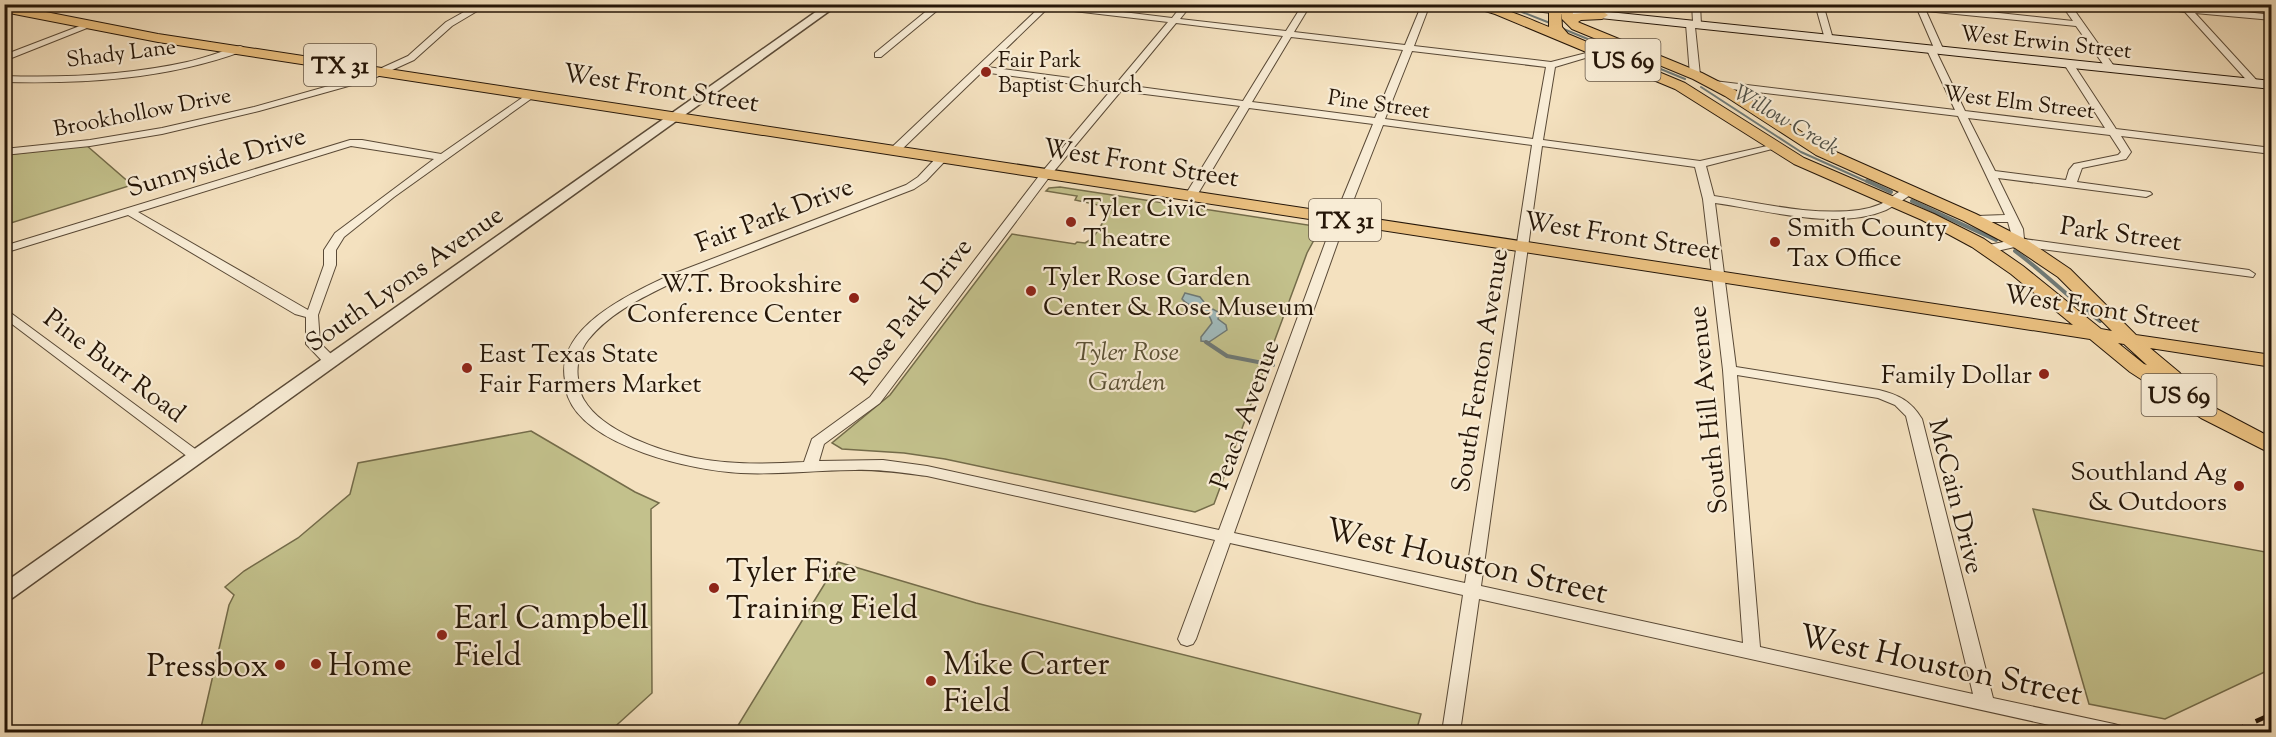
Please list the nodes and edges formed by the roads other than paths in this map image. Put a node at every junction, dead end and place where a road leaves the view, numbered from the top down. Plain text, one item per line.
1 (485, 4) edge
2 (834, 4) edge
3 (941, 4) edge
4 (1033, 4) edge
5 (1188, 4) edge
6 (1307, 4) edge
7 (1426, 4) edge
8 (1468, 4) edge
9 (1495, 4) edge
10 (1696, 4) edge
11 (1819, 4) edge
12 (2065, 4) edge
13 (2135, 4) edge
14 (1047, 5) edge
15 (5, 6) edge
16 (1920, 6) edge
17 (2185, 7) edge
18 (1562, 10) edge
19 (1602, 15) joint
20 (2271, 18) edge
21 (1174, 21) junction
22 (2079, 24) junction
23 (1694, 25) junction
24 (88, 26) junction
25 (1288, 35) junction
26 (1564, 37) junction
27 (1829, 39) junction
28 (1408, 49) junction
29 (240, 50) junction
30 (1599, 51) junction
31 (1936, 51) junction
32 (878, 55) dead end
33 (4, 58) edge
34 (1693, 59) junction
35 (1664, 62) junction
36 (2069, 64) junction
37 (1551, 65) junction
38 (979, 69) junction
39 (2110, 69) junction
40 (385, 71) junction
41 (4, 79) edge
42 (1705, 80) junction
43 (2255, 84) junction
44 (1680, 86) junction
45 (2271, 86) edge
46 (1118, 88) junction
47 (1761, 90) junction
48 (532, 94) junction
49 (1739, 98) junction
50 (1246, 105) junction
51 (1962, 114) junction
52 (676, 116) junction
53 (1378, 123) junction
54 (2115, 132) junction
55 (1537, 144) junction
56 (1772, 146) junction
57 (895, 150) junction
58 (2271, 151) edge
59 (4, 153) edge
60 (443, 157) junction
61 (942, 158) junction
62 (1700, 164) junction
63 (1046, 174) junction
64 (1992, 174) junction
65 (2071, 184) junction
66 (1910, 189) junction
67 (2146, 194) dead end
68 (1191, 197) junction
69 (1709, 199) junction
70 (1892, 202) junction
71 (128, 212) junction
72 (2012, 218) junction
73 (1340, 219) junction
74 (1977, 219) junction
75 (2019, 242) junction
76 (1522, 247) junction
77 (1988, 249) junction
78 (4, 250) edge
79 (2249, 274) dead end
80 (1717, 277) junction
81 (2054, 301) junction
82 (4, 312) edge
83 (312, 315) junction
84 (2031, 324) junction
85 (2092, 333) junction
86 (2129, 339) junction
87 (2199, 350) junction
88 (2271, 361) edge
89 (331, 362) junction
90 (1730, 370) junction
91 (2163, 370) junction
92 (2271, 436) edge
93 (2271, 447) edge
94 (196, 457) junction
95 (807, 468) junction
96 (1225, 536) junction
97 (1470, 591) junction
98 (4, 594) edge
99 (1187, 639) dead end
100 (1752, 653) junction
101 (1985, 704) junction
102 (1451, 732) edge
103 (2114, 732) edge

1 - 40 street, Brookhollow Drive
2 - 52 street, South Lyons Avenue
3 - 32 street
4 - 14 street
5 - 21 street, Rose Park Drive
6 - 25 street
7 - 28 street, Peach Avenue
8 - 26 main road
9 - 18 main road
10 - 23 street
11 - 27 street
12 - 22 street
13 - 17 street
14 - 21 street
14 - 38 street
15 - 24 main road, West Front Street / TX 31
16 - 22 street
16 - 31 street
17 - 20 street
17 - 43 street
18 - 19 main road
18 - 26 main road, US 69
18 - 35 main road, US 69
19 - 23 main road, West Erwin Street
21 - 25 street
21 - 46 street, Rose Park Drive
22 - 39 street
23 - 27 main road, West Erwin Street
23 - 34 street
24 - 29 main road, West Front Street / TX 31
24 - 33 street
25 - 28 street
25 - 50 street
26 - 30 main road, US 69
27 - 31 main road, West Erwin Street
28 - 37 street
28 - 53 street, Peach Avenue
29 - 40 main road, West Front Street / TX 31
29 - 41 street, Shady Lane
30 - 37 street
30 - 44 main road, US 69
31 - 36 main road, West Erwin Street
31 - 51 street
34 - 35 street
34 - 42 street
35 - 42 main road, US 69
36 - 39 main road, West Erwin Street
36 - 54 street
37 - 55 street, South Fenton Avenue
38 - 46 street, Pine Street
38 - 57 street
39 - 43 main road, West Erwin Street
40 - 48 main road, West Front Street / TX 31
40 - 59 street, Brookhollow Drive
42 - 44 main road
42 - 47 street, West Elm Street
42 - 49 main road, US 69
43 - 45 main road, West Erwin Street
44 - 56 main road, US 69
46 - 50 street, Pine Street
46 - 63 street, Rose Park Drive
47 - 49 street, West Elm Street
47 - 51 street, West Elm Street
48 - 52 main road, West Front Street / TX 31
48 - 60 street
49 - 66 main road, US 69
50 - 53 street, Pine Street
50 - 68 street
51 - 54 street, West Elm Street
51 - 64 street
52 - 57 main road, West Front Street / TX 31
52 - 89 street, South Lyons Avenue
53 - 55 street, Pine Street
53 - 73 street, Peach Avenue
54 - 58 street, West Elm Street
54 - 65 street
55 - 62 street, Pine Street
55 - 76 street, South Fenton Avenue
56 - 62 street, Pine Street
56 - 70 main road, US 69
57 - 61 main road, West Front Street / TX 31
60 - 71 street, Sunnyside Drive
60 - 83 street
61 - 63 main road, West Front Street / TX 31
61 - 95 street, Fair Park Drive
62 - 69 street, South Hill Avenue
63 - 68 main road, West Front Street / TX 31
63 - 95 street, Rose Park Drive
64 - 65 street
64 - 72 street
65 - 67 street
66 - 70 street
66 - 74 main road, US 69
68 - 73 main road, West Front Street / TX 31
69 - 70 street
69 - 80 street, South Hill Avenue
70 - 77 main road, US 69
71 - 78 street, Sunnyside Drive
71 - 83 street
72 - 74 street
72 - 75 street
73 - 76 main road, West Front Street / TX 31
73 - 96 street, Peach Avenue
74 - 75 main road, US 69
75 - 77 street, Park Street
75 - 79 street, Park Street
75 - 86 main road, US 69
76 - 80 main road, West Front Street / TX 31
76 - 97 street, South Fenton Avenue
77 - 81 main road, US 69
80 - 84 main road, West Front Street / TX 31
80 - 90 street, South Hill Avenue
81 - 84 main road
81 - 85 main road, US 69
82 - 94 street, Pine Burr Road
83 - 89 street
84 - 85 main road, West Front Street / TX 31
85 - 86 main road, West Front Street / TX 31
85 - 93 main road, US 69
86 - 87 main road, West Front Street / TX 31
86 - 91 main road, US 69
87 - 88 main road, West Front Street / TX 31
87 - 91 main road
89 - 94 street, South Lyons Avenue
90 - 100 street, South Hill Avenue
90 - 101 street, McCain Drive
91 - 92 main road, US 69
94 - 98 street, South Lyons Avenue
95 - 96 street, West Houston Street
96 - 97 street, West Houston Street
96 - 99 street, Peach Avenue
97 - 100 street, West Houston Street
97 - 102 street, South Fenton Avenue
100 - 101 street, West Houston Street
101 - 103 street, West Houston Street

